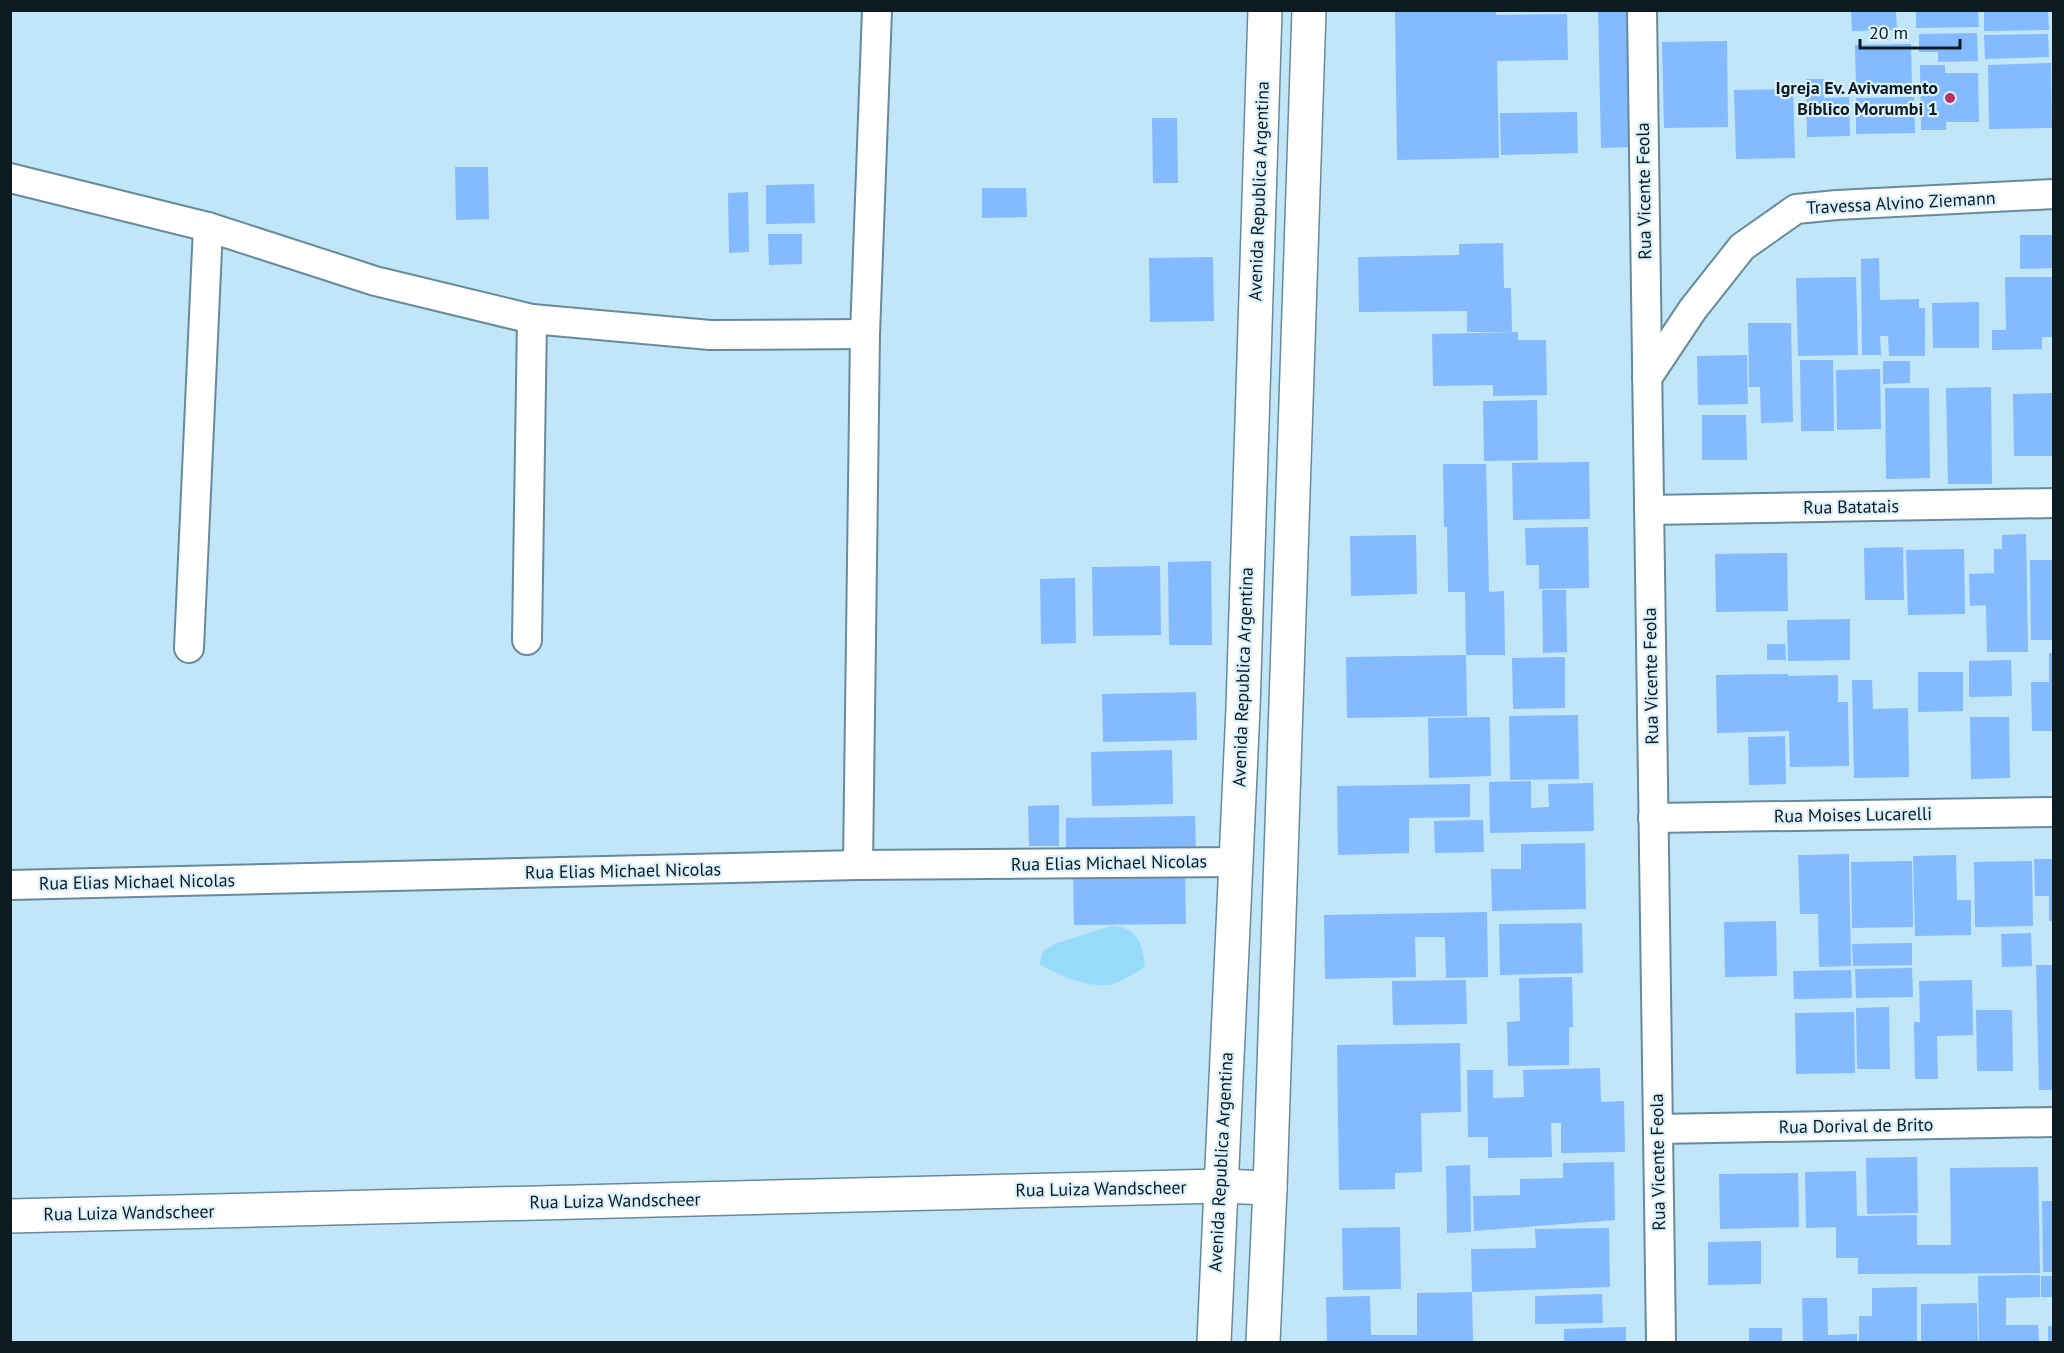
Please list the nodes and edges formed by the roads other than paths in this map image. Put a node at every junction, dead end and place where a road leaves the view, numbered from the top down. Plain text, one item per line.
1 (877, 10) edge
2 (1265, 10) edge
3 (1309, 10) edge
4 (1642, 10) edge
5 (10, 178) edge
6 (2054, 194) edge
7 (208, 227) junction
8 (532, 319) junction
9 (865, 334) junction
10 (1647, 378) junction
11 (2054, 503) edge
12 (1649, 510) junction
13 (527, 640) dead end
14 (189, 648) dead end
15 (2054, 812) edge
16 (1653, 818) junction
17 (1236, 862) junction
18 (858, 866) junction
19 (10, 885) edge
20 (2054, 1122) edge
21 (1658, 1129) junction
22 (1220, 1186) junction
23 (1270, 1188) junction
24 (10, 1216) edge
25 (1214, 1342) edge
26 (1263, 1342) edge
27 (1661, 1342) edge

1 - 9 street
2 - 17 main road, Avenida Republica Argentina
3 - 23 main road
4 - 10 street, Rua Vicente Feola
5 - 7 street
6 - 10 street, Travessa Alvino Ziemann
7 - 8 street
7 - 14 street
8 - 9 street
8 - 13 street
9 - 18 street
10 - 12 street, Rua Vicente Feola
11 - 12 street, Rua Batatais
12 - 16 street, Rua Vicente Feola
15 - 16 street, Rua Moises Lucarelli
16 - 21 street, Rua Vicente Feola
17 - 18 street, Rua Elias Michael Nicolas
17 - 22 main road, Avenida Republica Argentina
18 - 19 street, Rua Elias Michael Nicolas
20 - 21 street, Rua Dorival de Brito
21 - 27 street, Rua Vicente Feola
22 - 23 main road, Rua Luiza Wandscheer
22 - 24 main road, Rua Luiza Wandscheer
22 - 25 main road, Avenida Republica Argentina
23 - 26 main road

